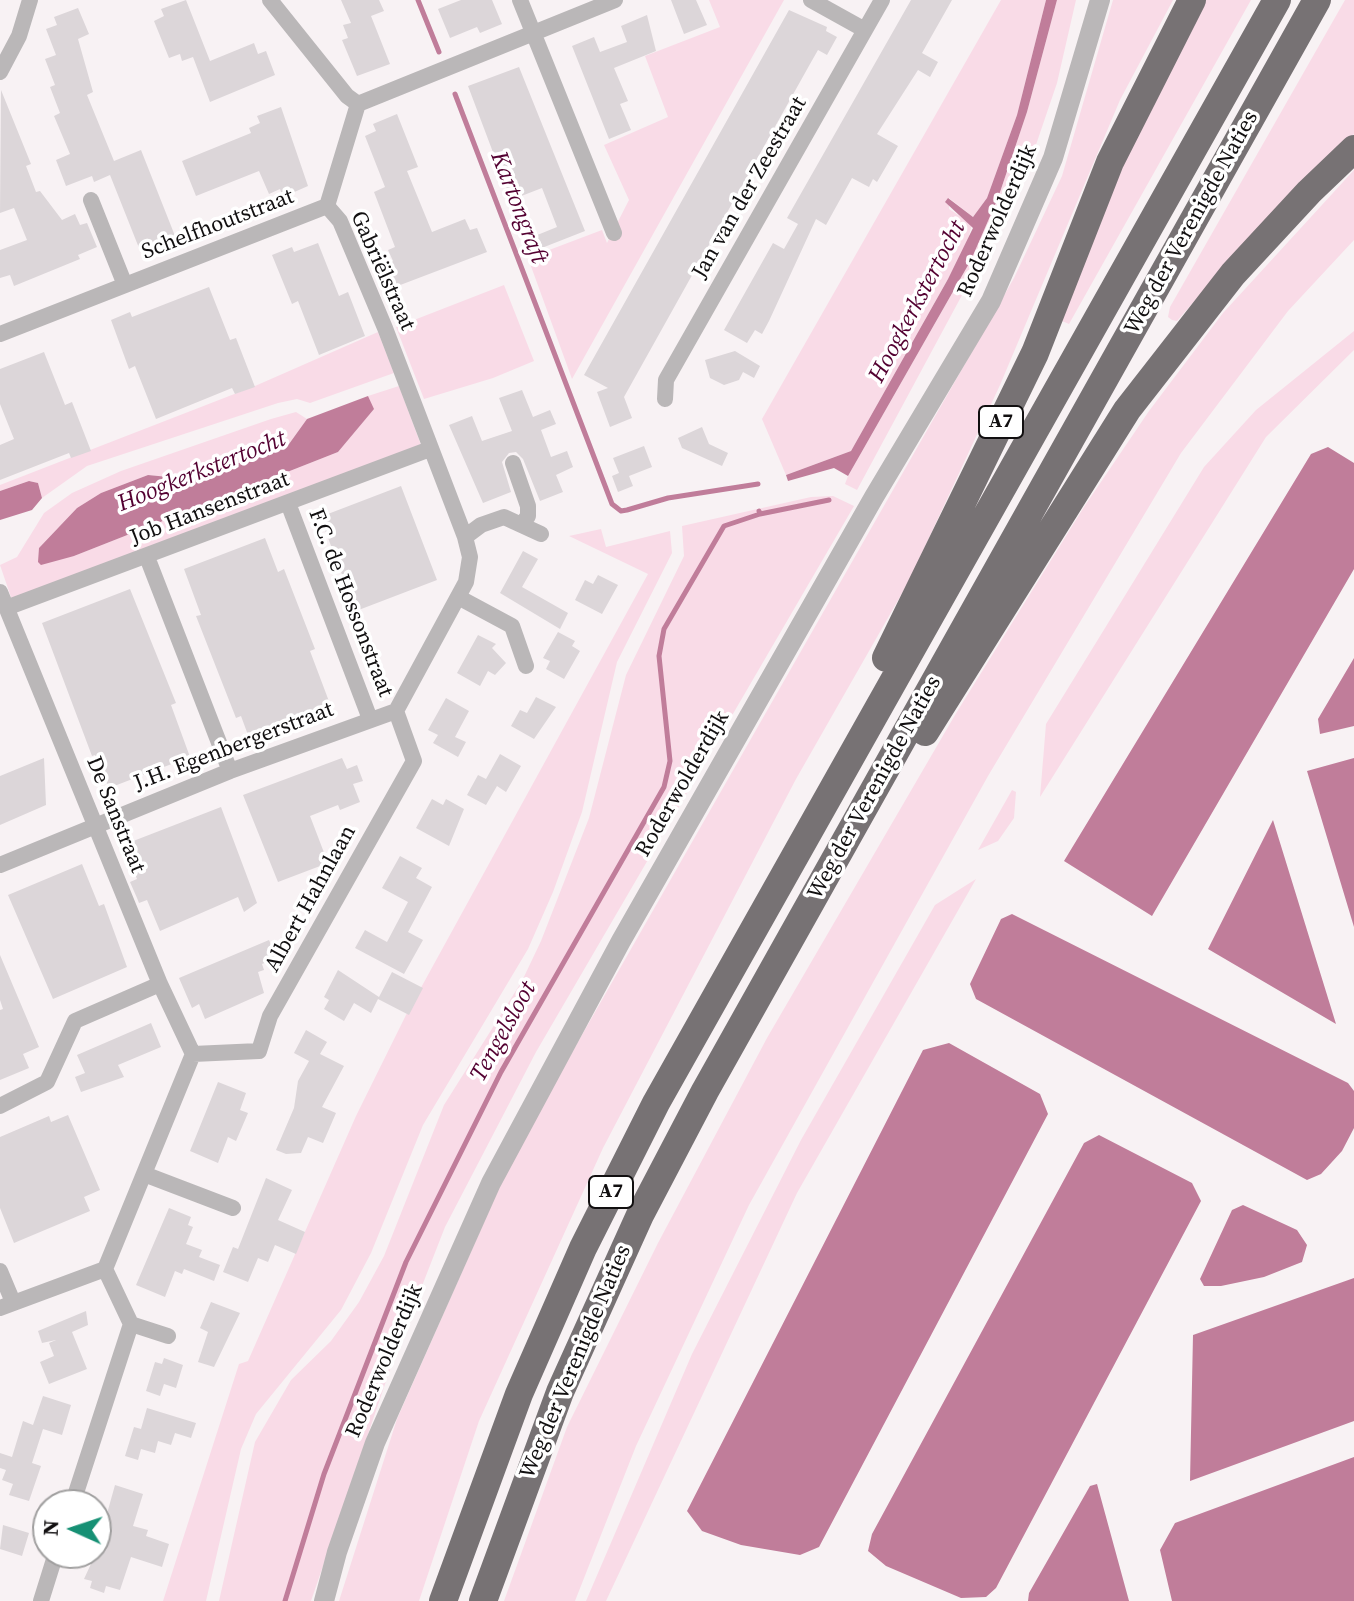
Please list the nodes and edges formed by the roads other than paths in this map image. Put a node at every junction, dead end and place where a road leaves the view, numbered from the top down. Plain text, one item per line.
1 (30, 0) edge
2 (270, 0) edge
3 (520, 0) edge
4 (615, 0) edge
5 (811, 0) edge
6 (882, 0) edge
7 (1100, 0) edge
8 (1192, 0) edge
9 (1277, 0) edge
10 (1317, 0) edge
11 (865, 30) junction
12 (533, 35) junction
13 (0, 72) edge
14 (358, 104) junction
15 (1354, 149) edge
16 (91, 200) dead end
17 (327, 206) junction
18 (614, 233) dead end
19 (125, 285) junction
20 (0, 334) edge
21 (665, 399) dead end
22 (430, 449) junction
23 (513, 463) dead end
24 (288, 503) junction
25 (523, 523) junction
26 (541, 534) dead end
27 (465, 537) junction
28 (147, 557) junction
29 (0, 592) edge
30 (458, 597) junction
31 (6, 608) junction
32 (526, 666) dead end
33 (396, 711) junction
34 (370, 719) junction
35 (230, 771) junction
36 (95, 825) junction
37 (802, 840) junction
38 (0, 865) edge
39 (797, 927) junction
40 (160, 984) junction
41 (193, 1054) junction
42 (0, 1106) edge
43 (144, 1174) junction
44 (233, 1208) dead end
45 (105, 1269) junction
46 (0, 1271) edge
47 (7, 1305) edge
48 (131, 1324) junction
49 (168, 1336) dead end
50 (77, 1489) edge
51 (51, 1569) edge
52 (41, 1601) edge
53 (324, 1601) edge
54 (443, 1601) edge
55 (483, 1601) edge

1 - 13 street
2 - 14 street
3 - 12 street
4 - 12 street
5 - 11 street
6 - 11 street, Jan van der Zeestraat
7 - 53 street, Roderwolderdijk
8 - 37 highway, A7
9 - 37 highway, Weg der Verenigde Naties / A7
10 - 39 highway, Weg der Verenigde Naties / A7
11 - 21 street, Jan van der Zeestraat
12 - 14 street
12 - 18 street
14 - 17 street, Gabriëlstraat
15 - 39 highway, A7
16 - 19 street, Schelfhoutstraat
17 - 19 street, Schelfhoutstraat
17 - 22 street, Gabriëlstraat
19 - 20 street, Schelfhoutstraat
22 - 24 street, Job Hansenstraat
22 - 27 street, Gabriëlstraat
23 - 25 street
24 - 28 street, Job Hansenstraat
24 - 34 street, F.C. de Hossonstraat
25 - 26 street
25 - 27 street
27 - 30 street
28 - 31 street, Job Hansenstraat
28 - 35 street
29 - 31 street, De Sanstraat
30 - 32 street
30 - 33 street
31 - 36 street, De Sanstraat
33 - 34 street, J.H. Egenbergerstraat
33 - 41 street, Albert Hahnlaan
34 - 35 street, J.H. Egenbergerstraat
35 - 36 street, J.H. Egenbergerstraat
36 - 38 street, J.H. Egenbergerstraat
36 - 40 street, De Sanstraat
37 - 54 highway, Weg der Verenigde Naties / A7
39 - 55 highway, Weg der Verenigde Naties / A7
40 - 41 street, De Sanstraat
40 - 42 street
41 - 43 street
43 - 44 street
43 - 45 street
45 - 47 street
45 - 48 street
46 - 47 street
48 - 49 street
48 - 50 street
51 - 52 street

